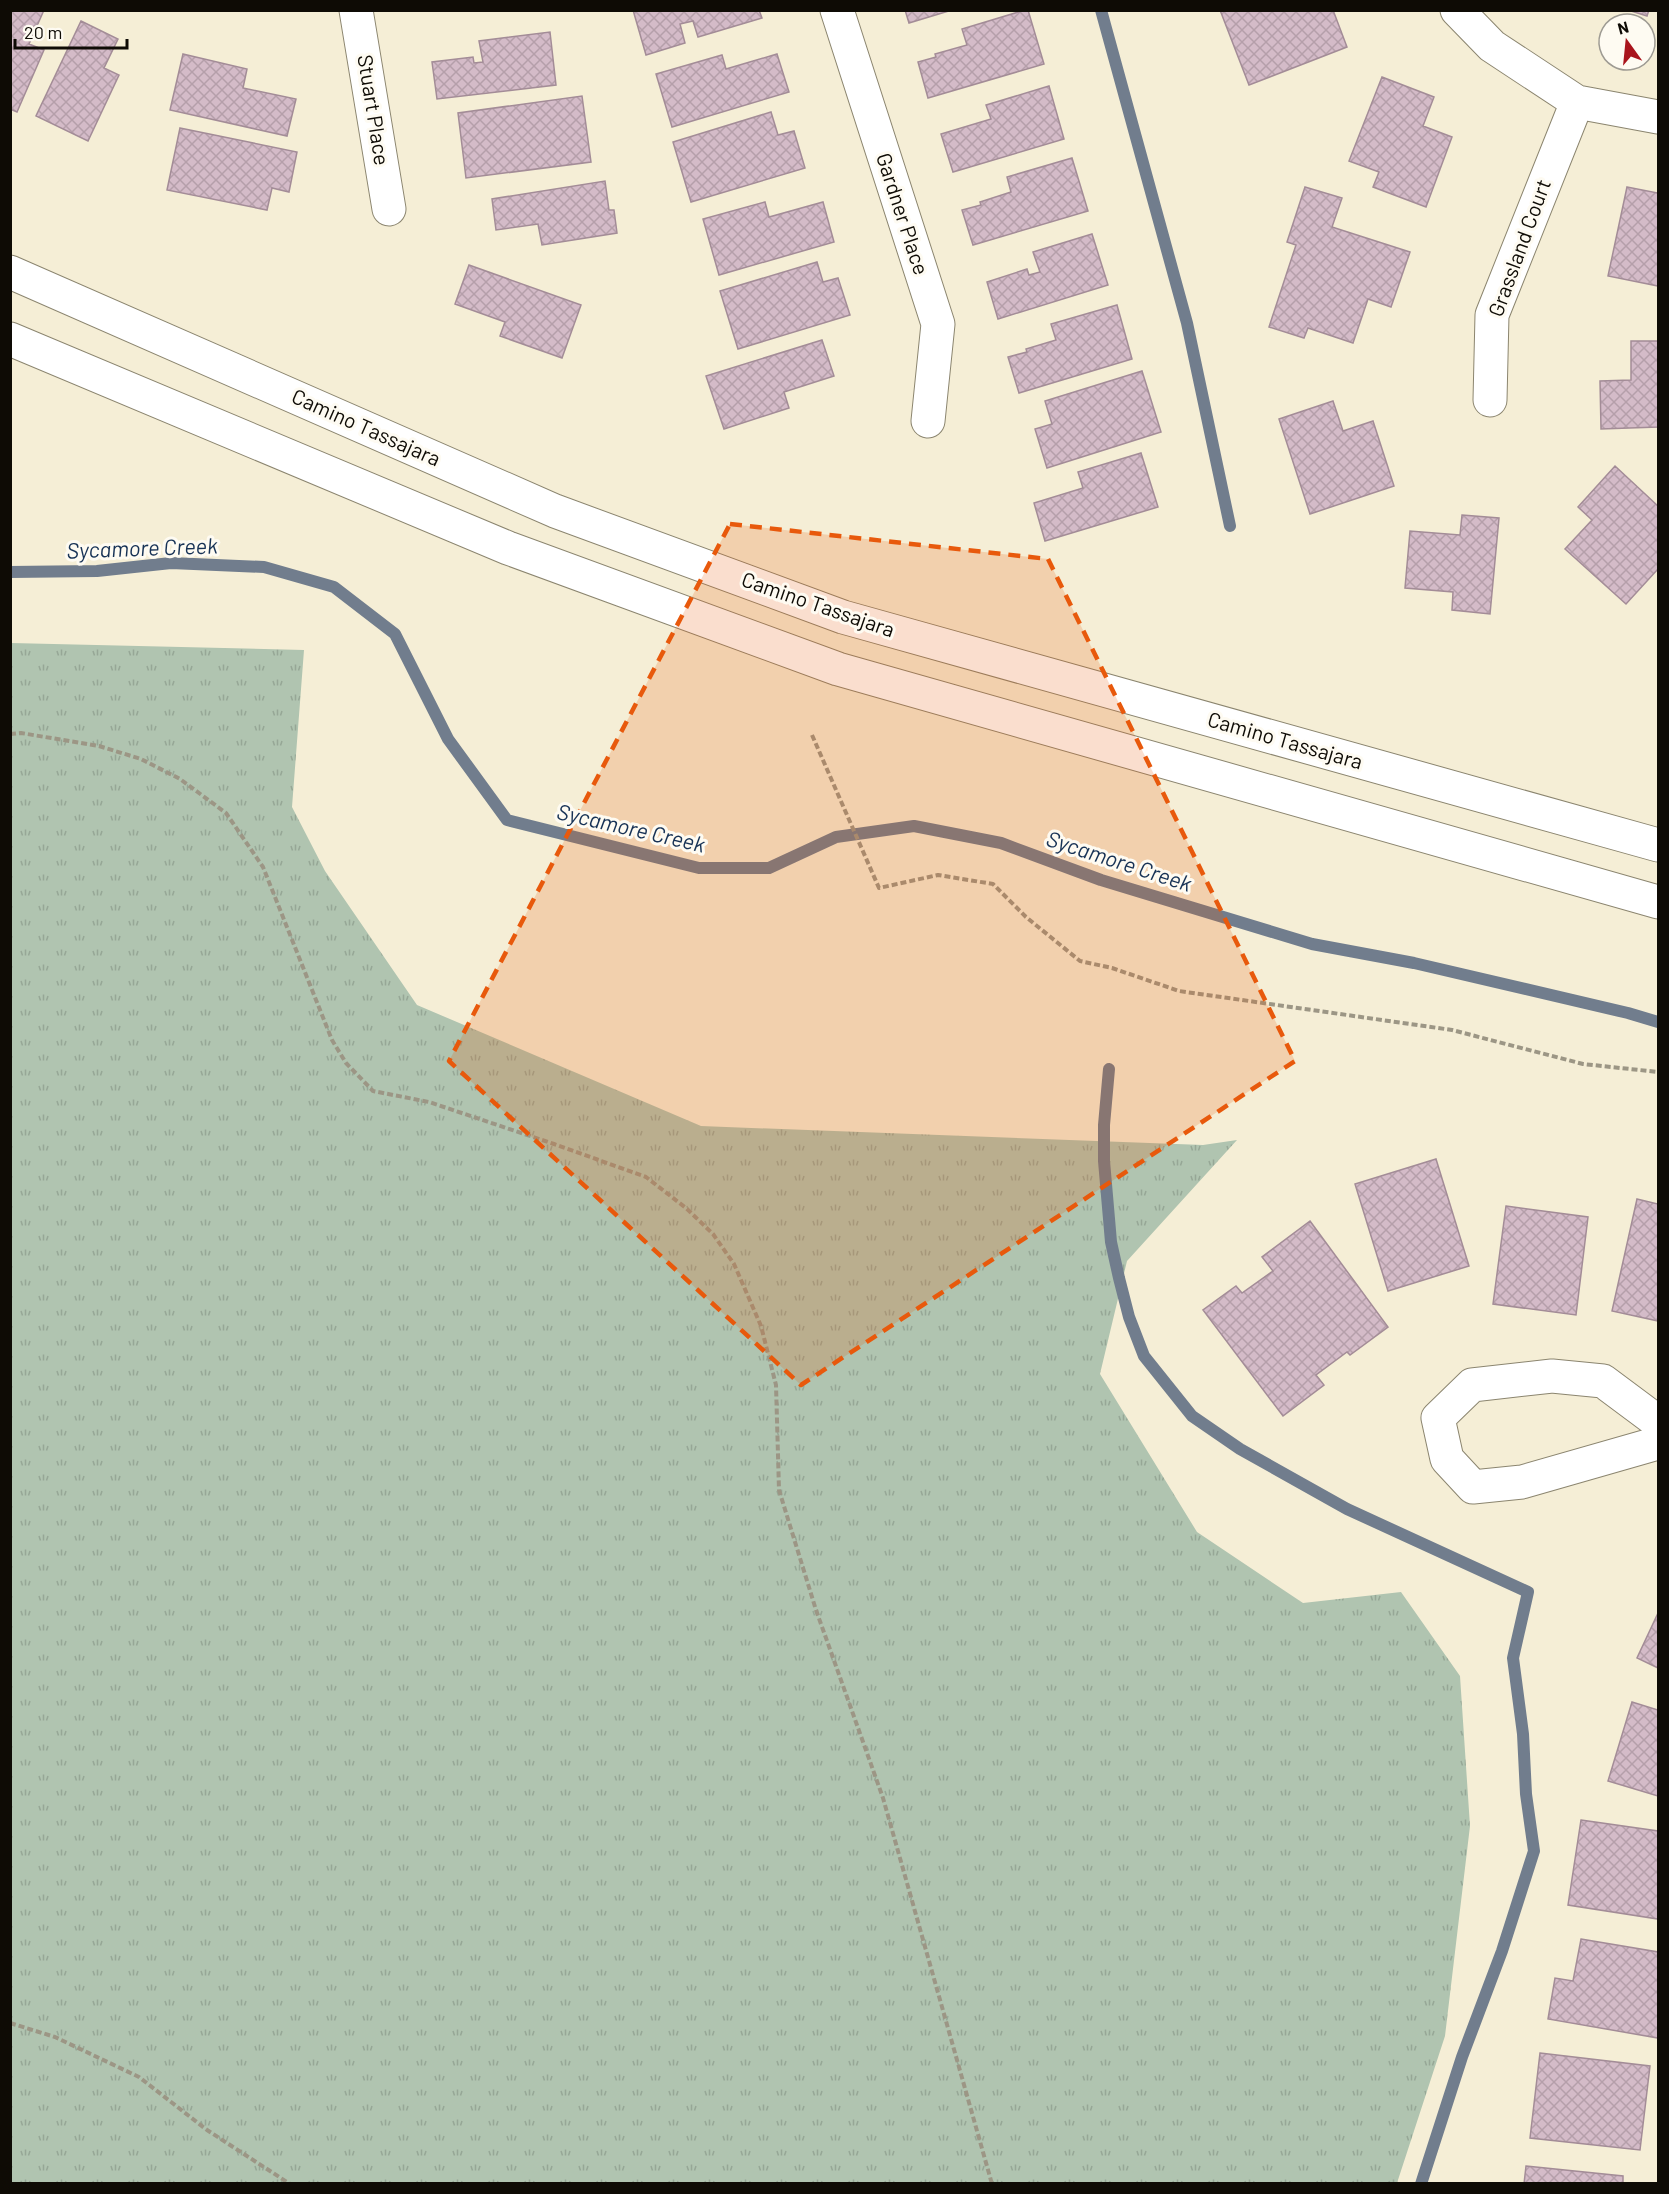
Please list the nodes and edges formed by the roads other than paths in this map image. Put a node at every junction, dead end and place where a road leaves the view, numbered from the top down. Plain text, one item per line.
1 (357, 10) edge
2 (837, 10) edge
3 (1457, 10) edge
4 (1576, 102) junction
5 (1659, 117) edge
6 (389, 209) dead end
7 (10, 272) edge
8 (10, 339) edge
9 (1490, 400) dead end
10 (928, 421) dead end
11 (1659, 845) edge
12 (1659, 902) edge
13 (1659, 1422) edge
14 (1659, 1443) edge

1 - 6 main road, Stuart Place
2 - 10 main road, Gardner Place
3 - 4 main road
4 - 5 main road
4 - 9 main road, Grassland Court
7 - 11 main road, Camino Tassajara
8 - 12 main road
13 - 14 main road

